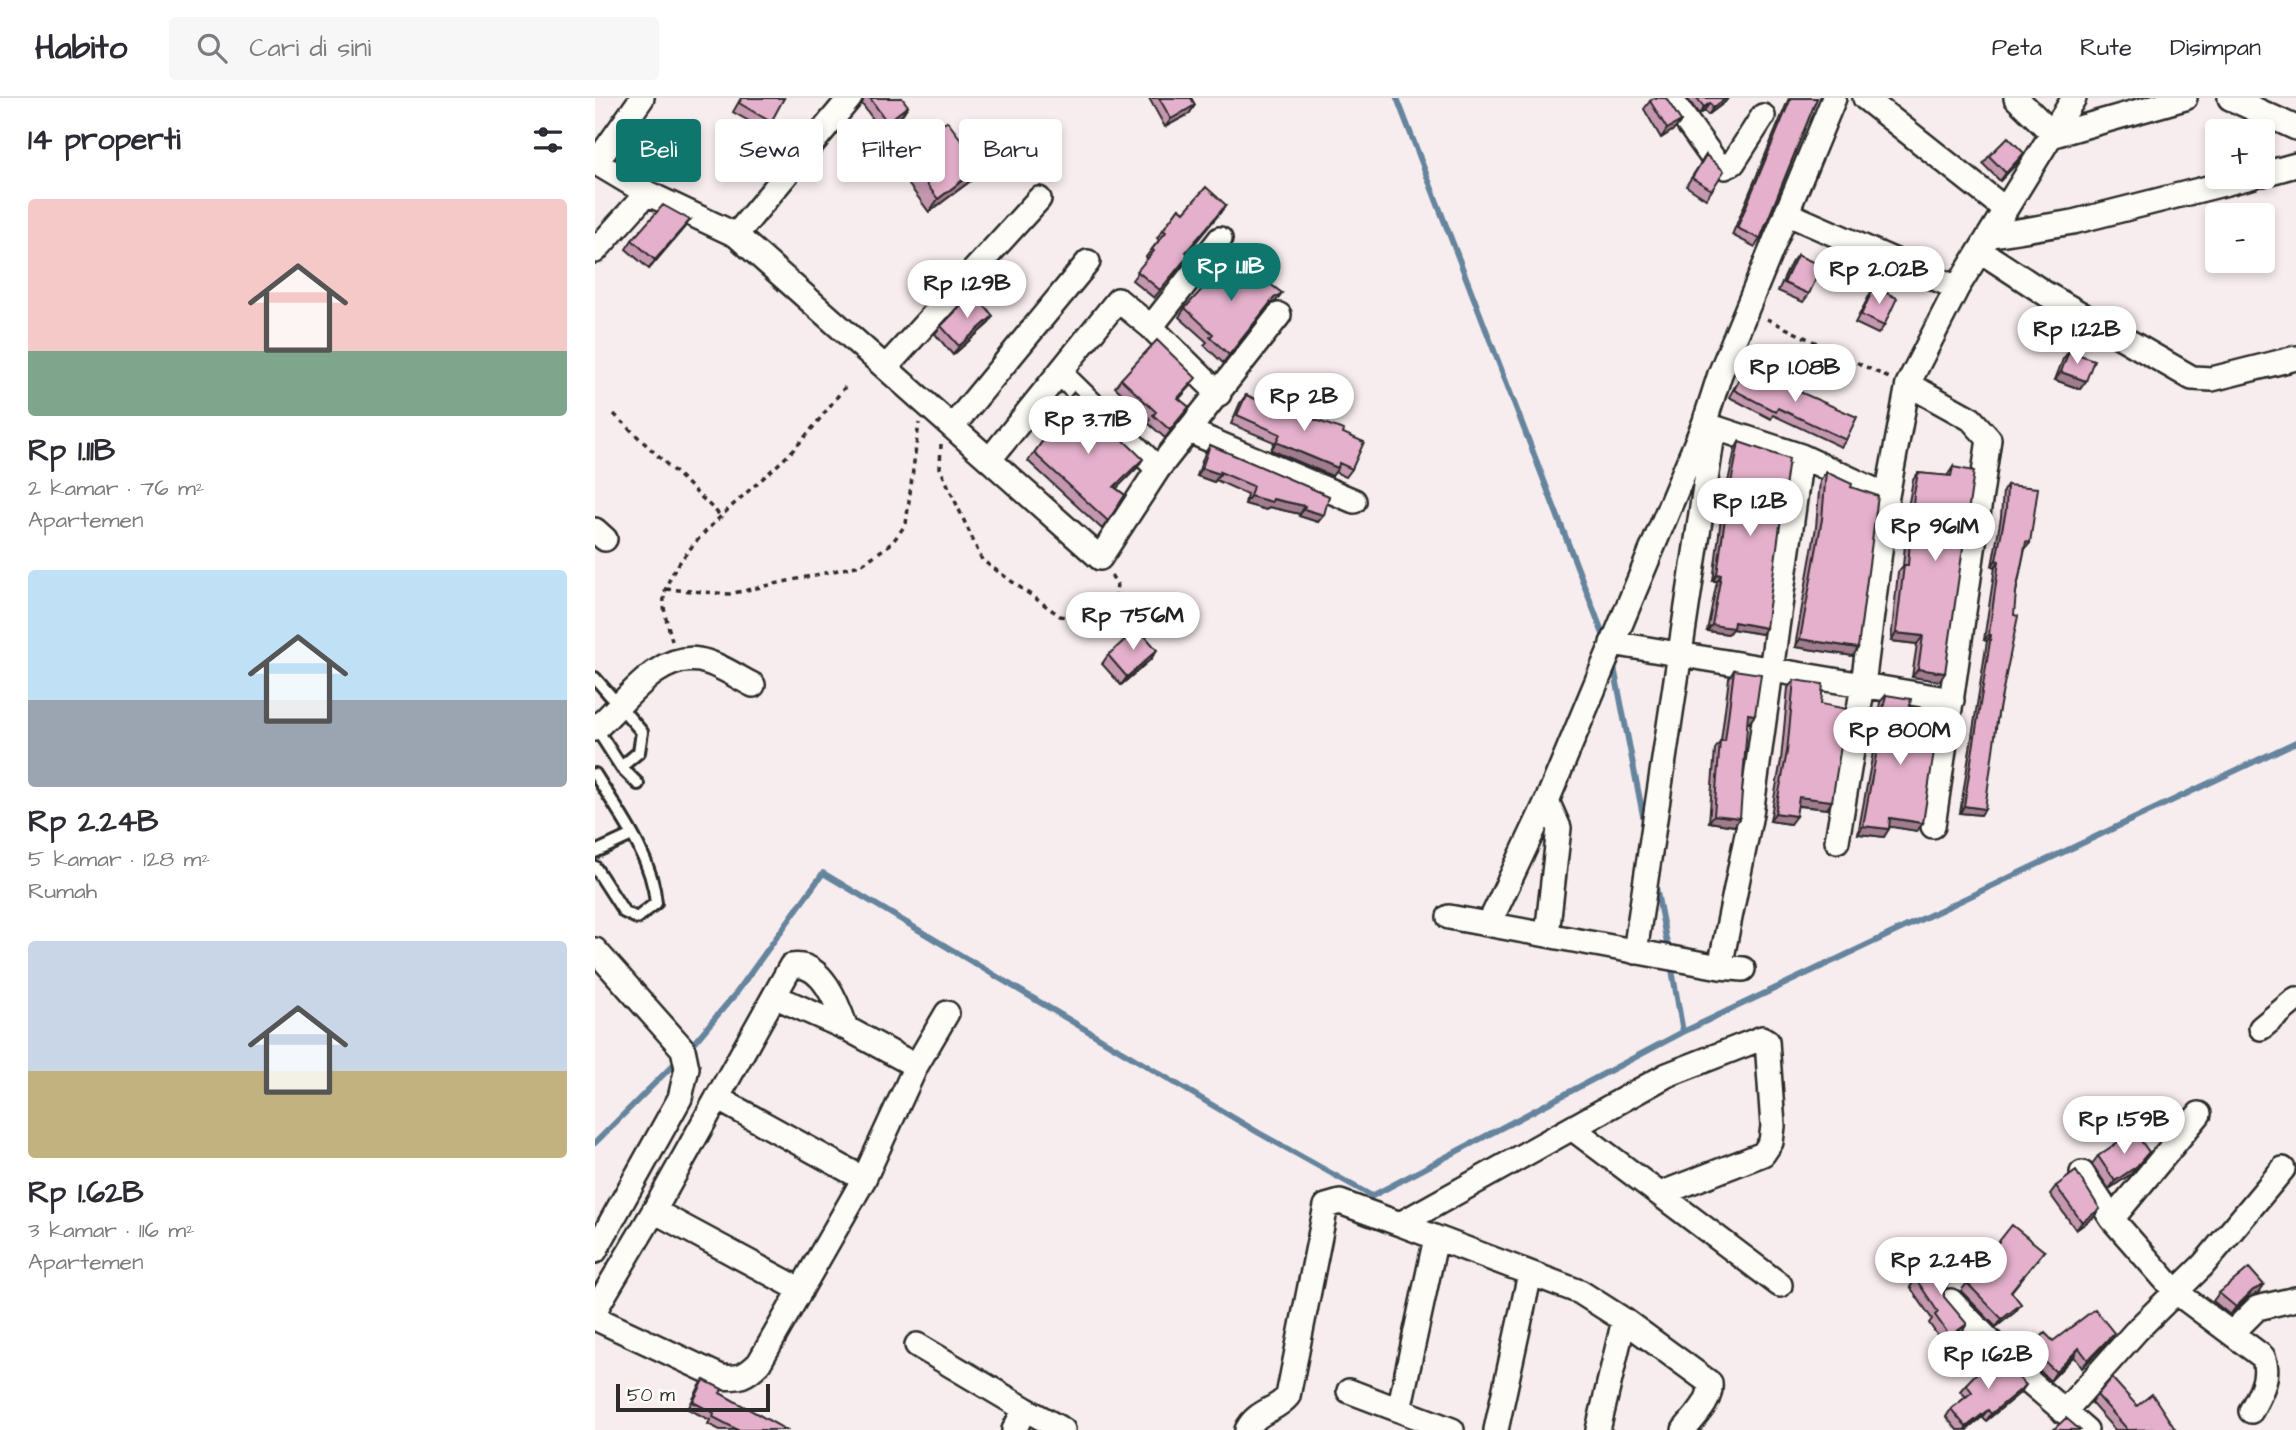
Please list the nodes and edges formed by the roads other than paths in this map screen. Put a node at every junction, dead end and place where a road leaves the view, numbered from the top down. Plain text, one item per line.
1 (642, 98) edge
2 (850, 98) edge
3 (1670, 98) edge
4 (1834, 98) edge
5 (1865, 98) edge
6 (2016, 98) edge
7 (2074, 98) edge
8 (2185, 98) edge
9 (2230, 98) edge
10 (1763, 116) dead end
11 (2296, 128) edge
12 (2053, 135) junction
13 (595, 163) edge
14 (2296, 165) edge
15 (2275, 171) edge
16 (2205, 189) edge
17 (647, 193) junction
18 (1039, 199) dead end
19 (2005, 209) junction
20 (1786, 213) junction
21 (736, 235) junction
22 (1220, 239) dead end
23 (1987, 244) junction
24 (595, 251) edge
25 (1088, 262) dead end
26 (1957, 288) junction
27 (1279, 315) dead end
28 (1151, 327) junction
29 (2296, 358) edge
30 (886, 368) junction
31 (1061, 374) junction
32 (1908, 384) junction
33 (1219, 394) junction
34 (948, 422) junction
35 (1709, 425) junction
36 (1189, 431) junction
37 (1801, 456) junction
38 (990, 459) junction
39 (1158, 469) junction
40 (1887, 496) junction
41 (1354, 501) dead end
42 (1610, 648) junction
43 (1679, 653) junction
44 (1769, 669) junction
45 (595, 678) edge
46 (753, 685) dead end
47 (1863, 685) junction
48 (1952, 701) junction
49 (621, 705) junction
50 (596, 728) edge
51 (621, 767) junction
52 (595, 774) edge
53 (638, 784) dead end
54 (1547, 801) junction
55 (1934, 826) dead end
56 (632, 835) junction
57 (1837, 841) dead end
58 (595, 852) edge
59 (595, 867) edge
60 (1449, 917) dead end
61 (1489, 924) junction
62 (1547, 935) junction
63 (1635, 952) junction
64 (602, 959) edge
65 (1720, 967) junction
66 (1743, 969) dead end
67 (776, 998) junction
68 (2296, 999) edge
69 (947, 1013) dead end
70 (2261, 1027) dead end
71 (846, 1028) junction
72 (916, 1066) junction
73 (717, 1098) junction
74 (2199, 1114) dead end
75 (1572, 1128) junction
76 (2283, 1169) dead end
77 (2083, 1173) dead end
78 (864, 1179) junction
79 (1660, 1194) junction
80 (654, 1211) junction
81 (2112, 1219) junction
82 (1400, 1224) junction
83 (1436, 1238) junction
84 (595, 1251) edge
85 (1530, 1274) junction
86 (1780, 1285) dead end
87 (801, 1290) junction
88 (2176, 1292) junction
89 (2296, 1299) edge
90 (1951, 1301) edge
91 (595, 1310) edge
92 (595, 1318) edge
93 (1624, 1320) junction
94 (2232, 1333) junction
95 (917, 1345) dead end
96 (1349, 1391) dead end
97 (1025, 1409) junction
98 (1399, 1410) junction
99 (2251, 1411) dead end
100 (2064, 1412) junction
101 (1014, 1430) edge
102 (1063, 1430) edge
103 (1247, 1430) edge
104 (1452, 1430) edge
105 (1496, 1430) edge
106 (1598, 1430) edge
107 (1684, 1430) edge
108 (2086, 1430) edge

1 - 13 street
2 - 21 street
3 - 10 street
4 - 20 street
5 - 19 street
6 - 12 street
7 - 12 street
8 - 12 street
9 - 11 street
12 - 19 street
13 - 17 street
14 - 15 street
16 - 23 street
17 - 21 street
17 - 24 street
18 - 30 street
19 - 23 street
20 - 26 street
20 - 35 street
21 - 30 street
22 - 28 street
23 - 26 street
23 - 29 street
25 - 34 street
26 - 32 street
27 - 33 street
28 - 31 street
28 - 33 street
30 - 34 street
31 - 38 street
31 - 39 street
32 - 40 street
32 - 48 street
33 - 36 street
34 - 38 street
35 - 37 street
35 - 42 street
35 - 43 street
36 - 39 street
36 - 41 street
37 - 40 street
37 - 44 street
38 - 39 street
40 - 47 street
42 - 43 street
42 - 54 street
43 - 44 street
43 - 63 street
44 - 47 street
44 - 65 street
45 - 49 lane
46 - 49 street
47 - 48 street
47 - 57 street
48 - 55 street
49 - 50 street
49 - 51 lane
50 - 51 lane
51 - 53 lane
52 - 56 lane
54 - 61 street
54 - 62 street
56 - 58 lane
56 - 59 lane
60 - 61 street
61 - 62 street
62 - 63 street
63 - 65 street
64 - 84 street
65 - 66 street
67 - 71 street
67 - 71 street
67 - 73 street
68 - 70 street
69 - 72 street
71 - 72 street
72 - 78 street
73 - 78 street
73 - 80 street
74 - 81 street
75 - 79 street
75 - 79 street
75 - 82 street
76 - 88 street
77 - 81 street
78 - 87 street
79 - 86 street
80 - 87 street
80 - 91 street
81 - 88 street
82 - 83 street
82 - 103 street
83 - 85 street
83 - 98 street
85 - 93 street
85 - 105 street
87 - 92 street
88 - 94 street
88 - 100 street
89 - 94 street
90 - 100 street
93 - 106 street
93 - 107 street
94 - 99 street
95 - 97 street
96 - 98 street
97 - 101 street
97 - 102 street
98 - 104 street
100 - 108 street

